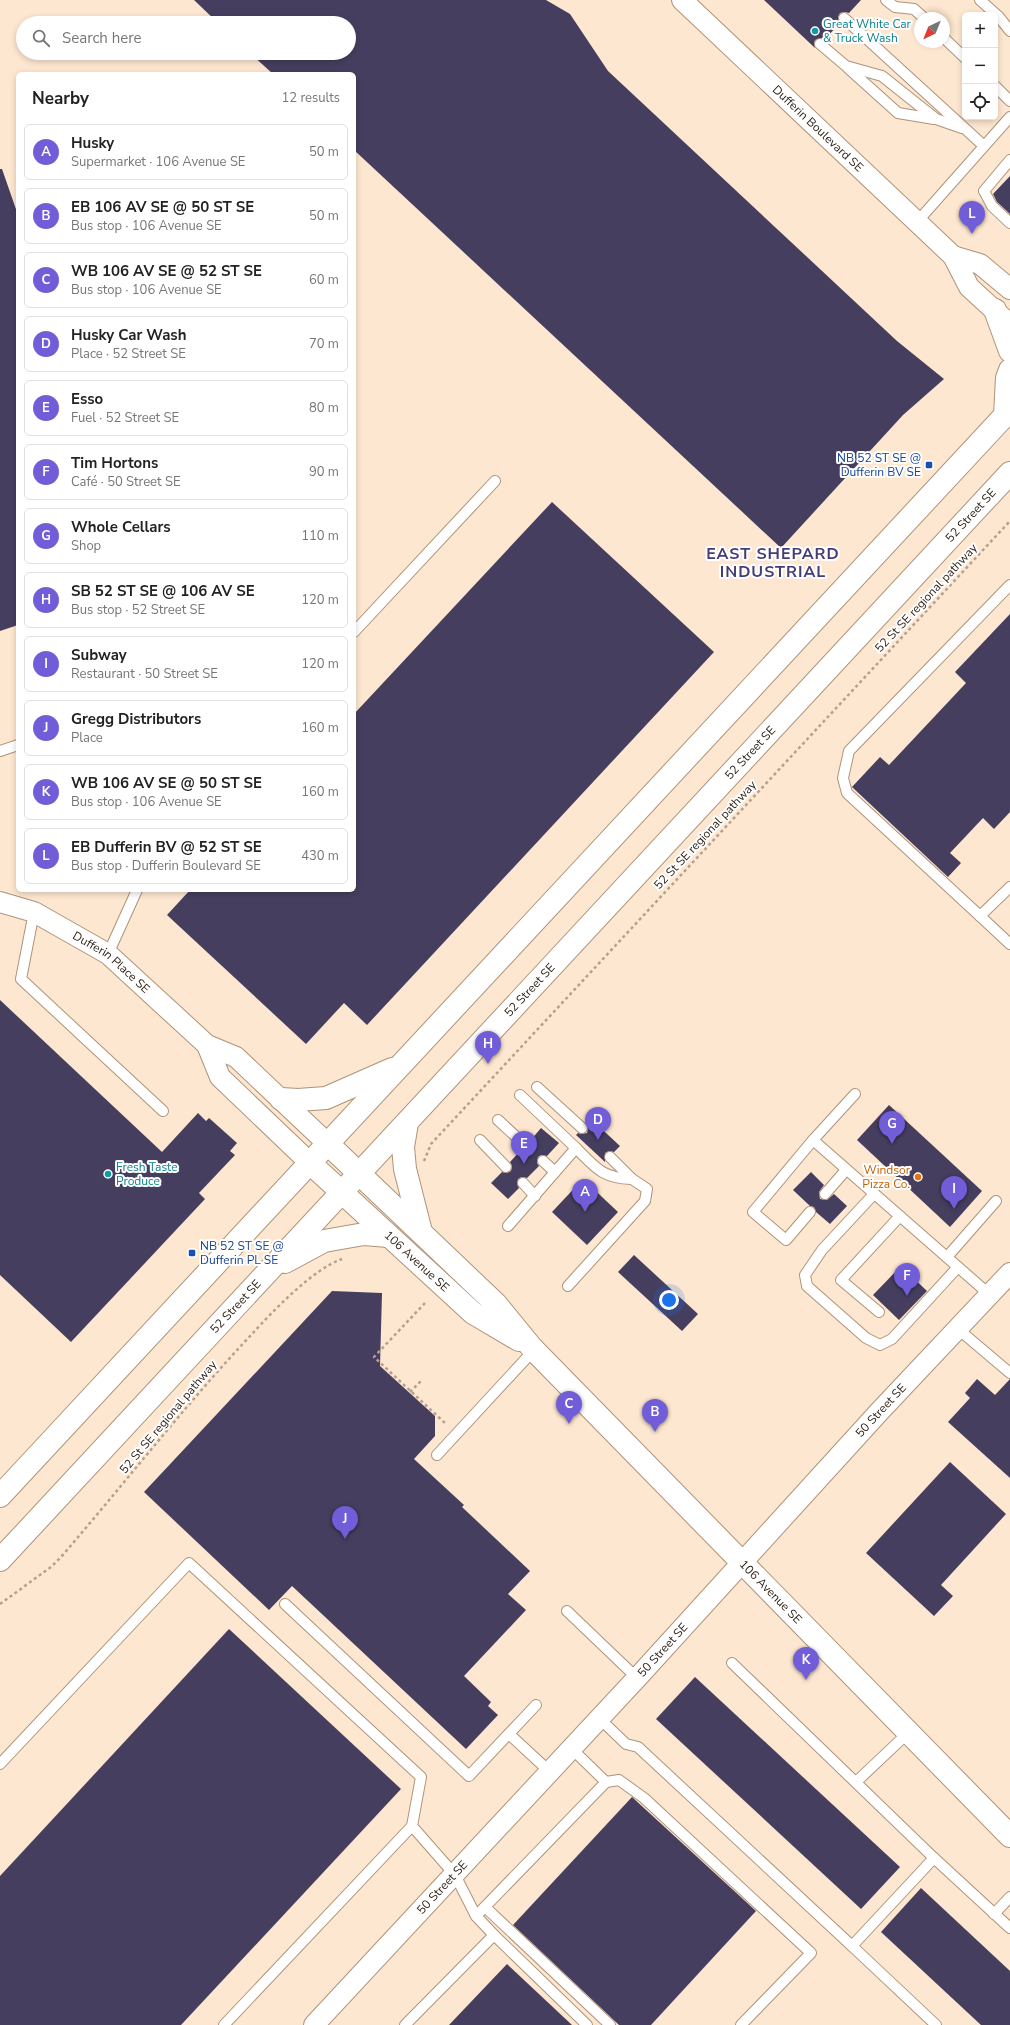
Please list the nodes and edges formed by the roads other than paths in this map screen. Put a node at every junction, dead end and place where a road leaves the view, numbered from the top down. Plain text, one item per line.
1 (682, 0) edge
2 (886, 0) edge
3 (980, 0) edge
4 (912, 4) edge
5 (919, 12) edge
6 (844, 18) dead end
7 (1008, 23) edge
8 (820, 44) dead end
9 (950, 44) edge
10 (962, 55) edge
11 (846, 66) junction
12 (998, 89) edge
13 (1010, 101) edge
14 (1010, 117) edge
15 (936, 119) junction
16 (1006, 128) edge
17 (966, 130) junction
18 (984, 146) junction
19 (1010, 160) edge
20 (917, 222) junction
21 (1010, 223) edge
22 (953, 256) junction
23 (1010, 289) edge
24 (1002, 317) edge
25 (1010, 351) edge
26 (1010, 370) edge
27 (1007, 413) edge
28 (1010, 473) edge
29 (495, 481) dead end
30 (1010, 585) edge
31 (356, 630) edge
32 (16, 746) edge
33 (0, 751) edge
34 (1010, 887) edge
35 (136, 892) edge
36 (0, 902) edge
37 (34, 912) junction
38 (980, 916) junction
39 (1010, 944) edge
40 (108, 954) junction
41 (207, 1045) junction
42 (401, 1065) junction
43 (537, 1087) dead end
44 (520, 1094) dead end
45 (855, 1094) dead end
46 (281, 1099) junction
47 (163, 1110) dead end
48 (498, 1120) dead end
49 (407, 1122) junction
50 (582, 1128) dead end
51 (480, 1140) dead end
52 (812, 1140) junction
53 (328, 1144) junction
54 (526, 1145) dead end
55 (576, 1148) junction
56 (610, 1157) dead end
57 (543, 1161) dead end
58 (310, 1163) junction
59 (506, 1167) dead end
60 (846, 1170) junction
61 (555, 1172) junction
62 (359, 1174) junction
63 (632, 1179) junction
64 (523, 1183) dead end
65 (342, 1193) junction
66 (825, 1194) dead end
67 (874, 1194) junction
68 (535, 1196) junction
69 (996, 1201) dead end
70 (810, 1212) dead end
71 (900, 1216) junction
72 (508, 1226) dead end
73 (421, 1232) junction
74 (388, 1236) junction
75 (947, 1257) junction
76 (958, 1267) junction
77 (270, 1270) junction
78 (1010, 1273) edge
79 (568, 1286) dead end
80 (990, 1295) junction
81 (879, 1312) dead end
82 (958, 1329) junction
83 (533, 1349) junction
84 (1010, 1373) edge
85 (437, 1455) dead end
86 (0, 1496) edge
87 (0, 1560) edge
88 (744, 1563) junction
89 (285, 1604) dead end
90 (567, 1612) dead end
91 (732, 1663) dead end
92 (637, 1678) junction
93 (536, 1705) dead end
94 (600, 1719) junction
95 (909, 1732) junction
96 (509, 1734) junction
97 (572, 1749) junction
98 (0, 1764) edge
99 (550, 1772) junction
100 (606, 1782) junction
101 (856, 1782) junction
102 (412, 1826) junction
103 (1010, 1836) edge
104 (934, 1858) junction
105 (455, 1875) junction
106 (1010, 1897) edge
107 (485, 1907) junction
108 (994, 1914) junction
109 (476, 1916) junction
110 (1010, 1928) edge
111 (494, 1935) junction
112 (852, 1946) junction
113 (224, 2025) edge
114 (314, 2025) edge
115 (405, 2025) edge
116 (588, 2025) edge
117 (610, 2025) edge
118 (741, 2025) edge
119 (936, 2025) edge

1 - 20 street, Dufferin Boulevard SE
2 - 4 lane
3 - 7 lane
4 - 5 lane
6 - 17 lane
8 - 11 lane
9 - 10 lane
11 - 15 lane
11 - 15 lane
12 - 13 lane
14 - 16 lane
15 - 17 lane
16 - 18 lane
17 - 18 lane
18 - 20 lane
19 - 21 lane
20 - 22 street, Dufferin Boulevard SE
22 - 23 street, Dufferin Boulevard SE
22 - 24 street, Dufferin Boulevard SE
24 - 25 main road
26 - 27 main road
27 - 42 main road
28 - 49 main road, 52 Street SE
29 - 31 lane
30 - 38 lane
32 - 33 lane
34 - 38 lane
35 - 40 lane
36 - 37 street, Dufferin Place SE
37 - 40 street, Dufferin Place SE
37 - 47 lane
38 - 39 lane
40 - 41 street, Dufferin Place SE
41 - 46 street, Dufferin Place SE
41 - 58 street, Dufferin Place SE
42 - 46 main road
42 - 53 main road
43 - 50 lane
44 - 55 lane
45 - 52 lane
46 - 53 street, Dufferin Place SE
48 - 54 lane
49 - 62 main road, 52 Street SE
49 - 73 main road
51 - 59 lane
52 - 60 lane
52 - 70 lane
53 - 58 main road
53 - 62 main road, 106 Avenue SE
55 - 61 lane
55 - 63 lane
56 - 63 lane
57 - 61 lane
58 - 65 main road, 106 Avenue SE
58 - 86 main road
60 - 66 lane
60 - 67 lane
61 - 68 lane
62 - 65 main road, 52 Street SE
62 - 73 main road, 106 Avenue SE
63 - 79 lane
64 - 68 lane
65 - 74 main road, 106 Avenue SE
65 - 77 main road, 52 Street SE
67 - 71 lane
67 - 76 lane
68 - 72 lane
69 - 75 lane
71 - 75 lane
71 - 81 lane
73 - 83 main road, 106 Avenue SE
74 - 77 main road
74 - 83 main road, 106 Avenue SE
75 - 76 lane
76 - 80 lane
77 - 87 main road, 52 Street SE
78 - 80 street, 50 Street SE
80 - 82 street, 50 Street SE
82 - 84 lane
82 - 88 street, 50 Street SE
83 - 85 lane
83 - 88 main road, 106 Avenue SE
88 - 92 street, 50 Street SE
88 - 95 main road, 106 Avenue SE
89 - 96 lane
90 - 92 lane
91 - 101 lane
92 - 94 street, 50 Street SE
93 - 96 lane
94 - 97 street, 50 Street SE
94 - 112 lane
95 - 101 lane
95 - 103 main road, 106 Avenue SE
96 - 99 lane
97 - 99 street, 50 Street SE
97 - 100 lane
98 - 102 lane
99 - 105 street, 50 Street SE
100 - 107 lane
100 - 118 lane
101 - 104 lane
102 - 105 lane
102 - 113 lane
104 - 108 lane
104 - 112 lane
105 - 109 lane
105 - 114 street, 50 Street SE
106 - 108 lane
107 - 109 lane
107 - 117 lane
108 - 110 lane
109 - 111 lane
111 - 115 lane
111 - 116 lane
112 - 119 lane

